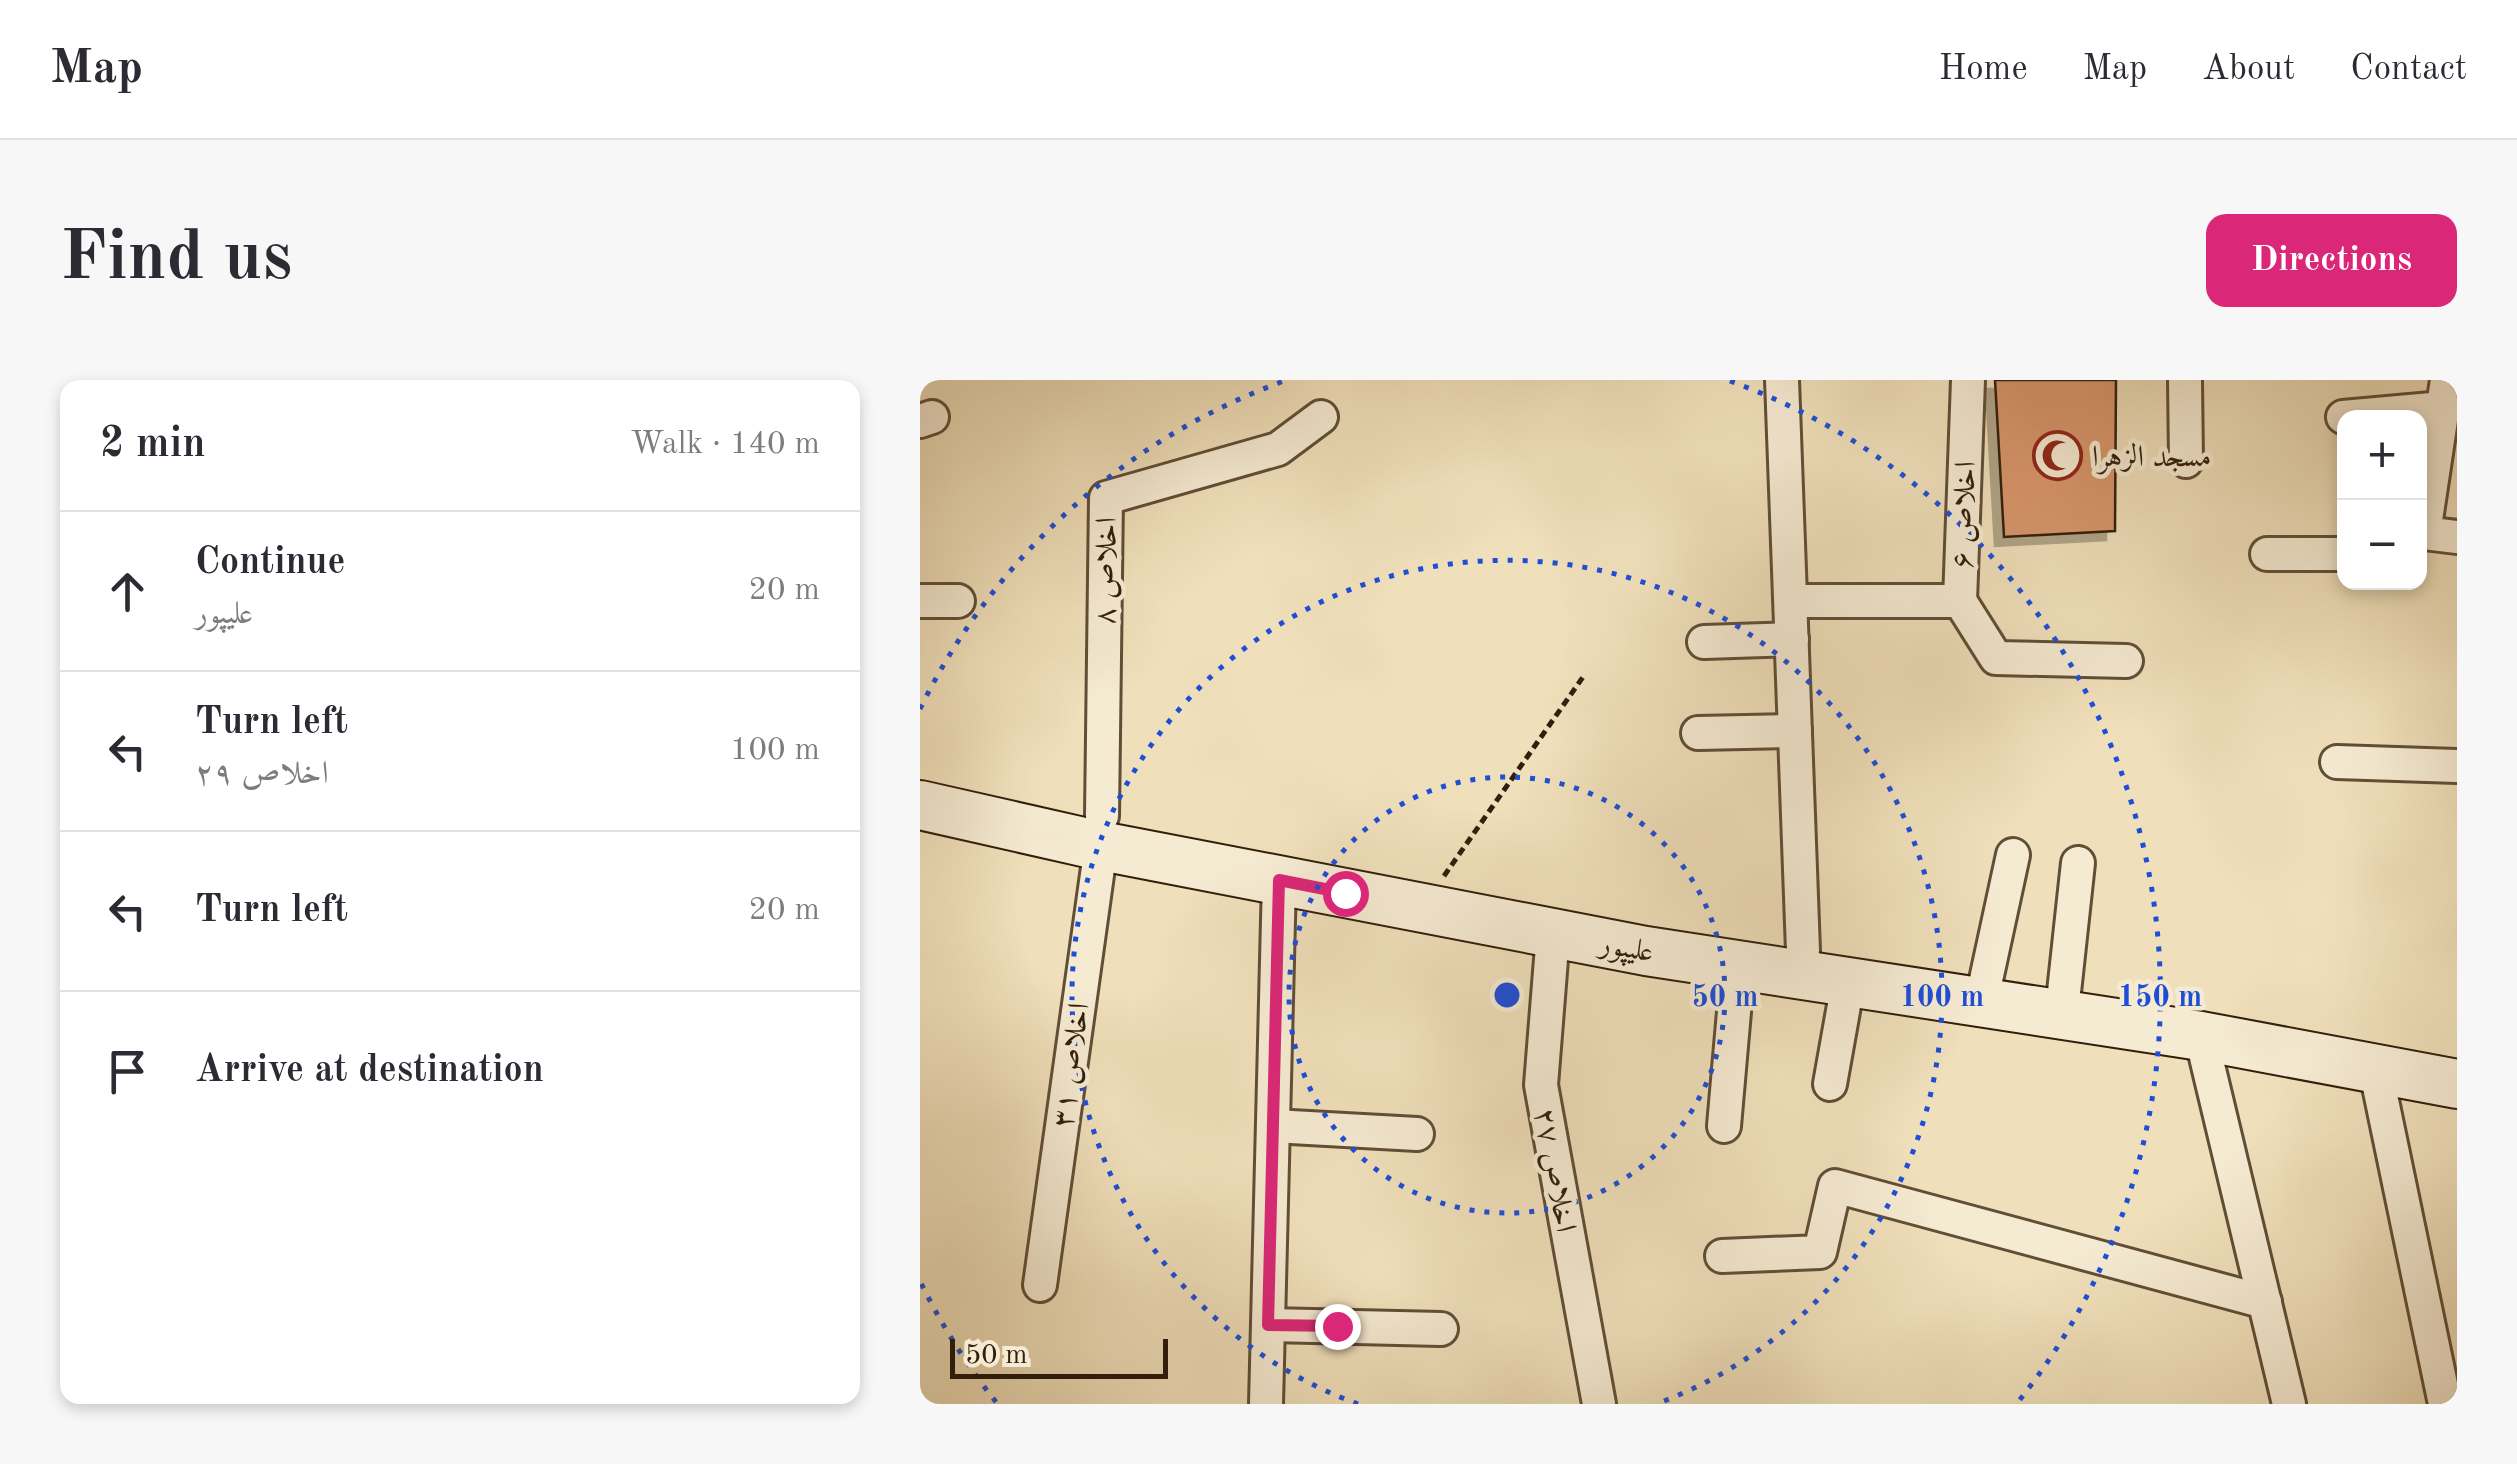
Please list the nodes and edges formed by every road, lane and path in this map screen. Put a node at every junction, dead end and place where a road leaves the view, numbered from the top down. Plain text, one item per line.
1 (1782, 380) edge
2 (1968, 380) edge
3 (2185, 380) edge
4 (2445, 394) edge
5 (2374, 410) edge
6 (1321, 417) dead end
7 (2186, 461) dead end
8 (2427, 511) edge
9 (2457, 537) edge
10 (2427, 543) edge
11 (2267, 554) dead end
12 (2337, 554) edge
13 (920, 601) edge
14 (958, 601) dead end
15 (1790, 601) junction
16 (1960, 601) junction
17 (1792, 638) junction
18 (1704, 642) dead end
19 (2126, 661) dead end
20 (1583, 677) dead end
21 (1795, 731) junction
22 (1698, 733) dead end
23 (2337, 762) dead end
24 (2457, 766) edge
25 (920, 774) edge
26 (920, 805) edge
27 (1101, 831) junction
28 (2013, 856) dead end
29 (2078, 863) dead end
30 (1279, 880) junction
31 (1440, 882) junction
32 (1553, 934) junction
33 (1738, 966) junction
34 (1818, 970) junction
35 (1986, 980) junction
36 (2064, 992) junction
37 (2201, 1036) junction
38 (2457, 1049) edge
39 (2374, 1068) junction
40 (1830, 1084) dead end
41 (2457, 1084) edge
42 (1273, 1126) junction
43 (1724, 1126) dead end
44 (1416, 1134) dead end
45 (1722, 1256) dead end
46 (1040, 1285) dead end
47 (2264, 1302) junction
48 (1268, 1325) junction
49 (1441, 1329) dead end
50 (1266, 1404) edge
51 (1599, 1404) edge
52 (2289, 1404) edge
53 (2444, 1404) edge

1 - 15 street
2 - 16 street, اخلاص ۶
3 - 7 street
4 - 5 street
4 - 8 street
6 - 27 street, اخلاص ۸
9 - 10 street
11 - 12 street
13 - 14 street
15 - 16 street, اخلاص ۶
15 - 17 street
16 - 19 street
17 - 18 street
17 - 21 street
20 - 31 path
21 - 22 street
21 - 34 street
23 - 24 street
25 - 27 main road, علیپور
26 - 27 main road, علیپور
27 - 30 main road, علیپور
27 - 31 main road, علیپور
27 - 46 street, اخلاص ۳۱
28 - 35 street
29 - 36 street
30 - 32 main road, علیپور
30 - 42 street
31 - 34 main road, علیپور
32 - 33 main road, علیپور
32 - 51 street, اخلاص ۲۷
33 - 34 main road, علیپور
33 - 43 street
34 - 35 main road, علیپور
34 - 37 main road, علیپور
34 - 40 street
35 - 36 main road, علیپور
36 - 38 main road, علیپور
37 - 39 main road, علیپور
37 - 47 street
39 - 41 main road, علیپور
39 - 53 street
42 - 44 street
42 - 48 street
45 - 47 street
47 - 52 street
48 - 49 street
48 - 50 street

